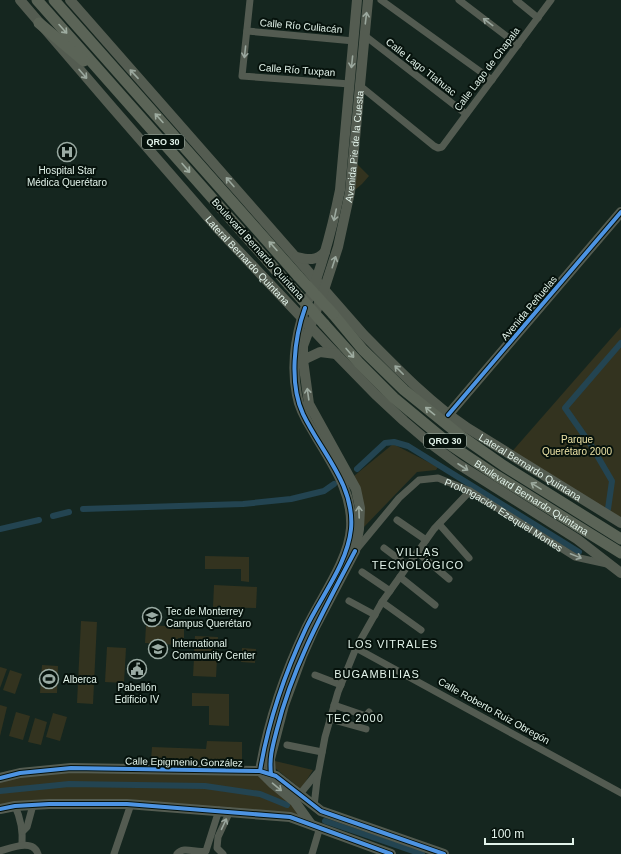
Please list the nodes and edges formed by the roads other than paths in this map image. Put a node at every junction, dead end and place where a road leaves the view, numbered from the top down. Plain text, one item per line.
1 (20, 0) edge
2 (37, 0) edge
3 (54, 0) edge
4 (70, 0) edge
5 (250, 0) edge
6 (357, 0) edge
7 (368, 0) edge
8 (381, 0) edge
9 (459, 0) edge
10 (517, 0) edge
11 (551, 0) edge
12 (538, 18) junction
13 (39, 23) junction
14 (247, 31) junction
15 (364, 35) junction
16 (354, 41) junction
17 (518, 44) junction
18 (492, 80) junction
19 (354, 85) junction
20 (114, 86) junction
21 (466, 114) junction
22 (621, 212) edge
23 (325, 252) junction
24 (297, 258) junction
25 (302, 272) junction
26 (316, 281) junction
27 (324, 290) junction
28 (282, 297) junction
29 (335, 302) junction
30 (302, 317) junction
31 (310, 326) junction
32 (326, 344) junction
33 (300, 345) junction
34 (336, 354) junction
35 (303, 360) junction
36 (448, 415) junction
37 (470, 491) junction
38 (397, 520) dead end
39 (607, 520) edge
40 (439, 524) junction
41 (621, 531) edge
42 (584, 535) junction
43 (621, 539) edge
44 (426, 540) junction
45 (597, 544) junction
46 (384, 548) dead end
47 (355, 551) junction
48 (417, 552) junction
49 (621, 553) edge
50 (468, 558) dead end
51 (621, 561) edge
52 (609, 564) junction
53 (408, 566) junction
54 (362, 572) dead end
55 (621, 573) edge
56 (400, 577) junction
57 (449, 579) dead end
58 (390, 591) junction
59 (349, 601) dead end
60 (382, 602) junction
61 (435, 605) dead end
62 (375, 615) junction
63 (422, 630) dead end
64 (356, 648) junction
65 (315, 675) dead end
66 (340, 685) junction
67 (334, 705) junction
68 (369, 712) dead end
69 (330, 719) junction
70 (366, 729) dead end
71 (287, 745) dead end
72 (322, 752) junction
73 (318, 771) junction
74 (260, 772) junction
75 (271, 774) junction
76 (0, 778) edge
77 (621, 793) edge
78 (300, 794) junction
79 (131, 804) junction
80 (33, 805) junction
81 (15, 806) junction
82 (314, 806) junction
83 (0, 809) edge
84 (219, 810) junction
85 (230, 811) junction
86 (315, 825) junction
87 (23, 831) junction
88 (214, 836) junction
89 (22, 845) junction
90 (0, 851) edge
91 (38, 854) edge
92 (114, 854) edge
93 (177, 854) edge
94 (223, 854) edge
95 (312, 854) edge
96 (391, 854) edge
97 (444, 854) edge

1 - 13 main road, Lateral Bernardo Quintana
2 -> 20 main road, Boulevard Bernardo Quintana / QRO 30
25 -> 3 main road, Boulevard Bernardo Quintana / QRO 30
24 -> 4 main road, Lateral Bernardo Quintana
5 - 14 street
6 - 16 main road, Avenida Pie de la Cuesta
15 -> 7 main road, Avenida Pie de la Cuesta
8 - 18 street
17 -> 9 street
10 - 12 street
11 - 12 street, Calle Lago de Chapala
12 - 17 street, Calle Lago de Chapala
13 - 20 main road
13 -> 28 main road, Lateral Bernardo Quintana
14 - 16 street, Calle Río Culiacán
14 -> 19 street, Calle Río Tuxpan
15 - 19 main road, Avenida Pie de la Cuesta
15 - 21 street, Calle Lago Tlahuac
16 -> 19 main road, Avenida Pie de la Cuesta
17 - 18 street, Calle Lago de Chapala
18 - 21 street, Calle Lago de Chapala
19 - 21 street, Calle Lago de Chapala
19 -> 23 main road, Avenida Pie de la Cuesta
27 -> 19 main road, Avenida Pie de la Cuesta
20 -> 42 main road, Boulevard Bernardo Quintana / QRO 30, bridge
22 - 36 main road, Avenida Peñuelas
23 - 24 main road
23 - 26 main road, Avenida Pie de la Cuesta
24 - 25 main road, Lateral Bernardo Quintana
25 - 26 main road, Lateral Bernardo Quintana
25 - 28 main road
39 -> 25 main road, Boulevard Bernardo Quintana / QRO 30, bridge
26 - 27 main road, Lateral Bernardo Quintana
26 - 30 main road, Avenida Pie de la Cuesta
27 - 29 main road, Lateral Bernardo Quintana
27 - 31 main road, Avenida Pie de la Cuesta
28 - 30 main road, Lateral Bernardo Quintana
29 - 32 main road
36 -> 29 main road, Lateral Bernardo Quintana
30 - 31 main road, Lateral Bernardo Quintana
30 - 33 main road, Prolongación Ezequiel Montes
31 - 32 main road, Lateral Bernardo Quintana
31 - 33 main road, Prolongación Ezequiel Montes
32 - 34 main road, Lateral Bernardo Quintana
33 - 35 main road, Prolongación Ezequiel Montes
33 - 74 main road, Prolongación Ezequiel Montes
34 - 35 main road
34 -> 42 main road, Lateral Bernardo Quintana
47 -> 35 main road, Prolongación Ezequiel Montes
36 - 39 main road, Lateral Bernardo Quintana
37 - 40 street
37 - 47 street, Prolongación Ezequiel Montes
37 -> 52 street, Prolongación Ezequiel Montes
38 - 44 street
39 - 41 main road
39 - 43 main road, Boulevard Bernardo Quintana / QRO 30
40 - 44 street
40 - 50 street
42 - 45 main road, Boulevard Bernardo Quintana / QRO 30
44 - 48 street
45 - 49 main road, Boulevard Bernardo Quintana / QRO 30
45 - 51 main road
45 - 52 main road
46 - 53 street
47 - 75 main road, Prolongación Ezequiel Montes
48 - 53 street
48 - 57 street
52 - 55 main road
53 - 56 street
54 - 58 street
56 - 58 street
56 - 61 street
58 - 60 street
59 - 62 street
60 - 62 street
60 - 63 street
62 - 64 street
64 - 66 street
64 - 77 street, Calle Roberto Ruiz Obregón
65 - 66 street
66 - 67 street
67 - 68 street
67 - 69 street
69 - 70 street
69 - 72 street
71 - 72 street
72 - 73 street
73 - 78 street
73 - 82 street
74 - 75 main road, Calle Epigmenio González
74 - 76 main road, Calle Epigmenio González
74 -> 86 main road
75 - 78 main road, Calle Epigmenio González
78 - 82 main road, Calle Epigmenio González
79 - 80 main road
79 - 84 main road
79 - 92 street
80 - 81 main road
80 - 87 street
81 - 83 main road
81 - 87 street
82 - 97 main road, Calle Epigmenio González
84 - 85 main road
84 - 88 street
85 - 86 main road
88 -> 85 street
86 - 95 street
86 - 96 main road
87 - 89 street
88 - 93 street
88 - 94 street
89 - 90 street
89 - 91 street

